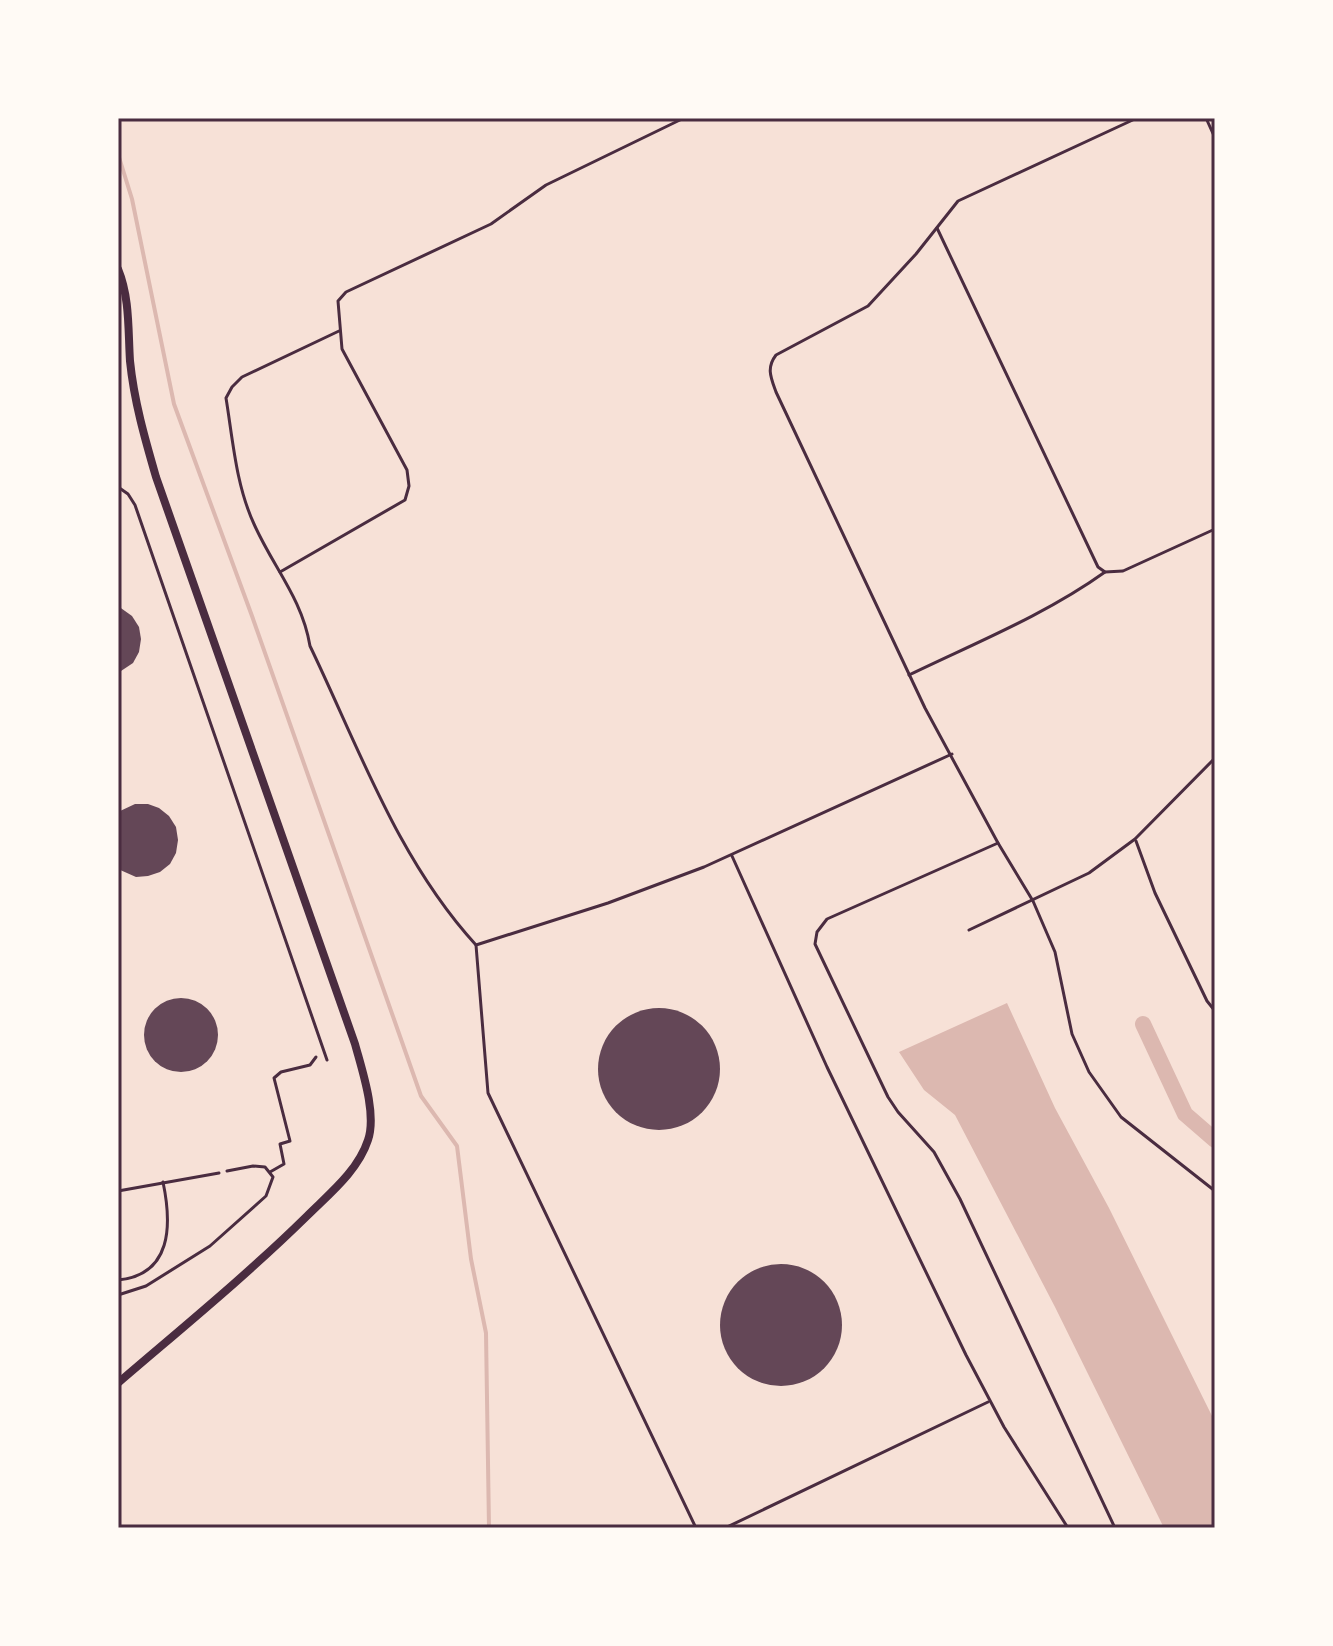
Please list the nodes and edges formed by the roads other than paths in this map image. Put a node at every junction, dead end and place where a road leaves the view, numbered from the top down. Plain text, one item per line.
1 (684, 118) edge
2 (1137, 118) edge
3 (1206, 118) edge
4 (1215, 138) edge
5 (936, 227) junction
6 (118, 269) edge
7 (339, 331) junction
8 (118, 487) edge
9 (1215, 529) edge
10 (280, 572) junction
11 (1105, 572) junction
12 (909, 675) junction
13 (952, 754) junction
14 (1215, 758) edge
15 (1135, 839) junction
16 (998, 843) junction
17 (732, 855) junction
18 (1033, 901) junction
19 (969, 930) dead end
20 (476, 945) junction
21 (1215, 1011) edge
22 (327, 1060) dead end
23 (219, 1173) road end
24 (163, 1182) junction
25 (118, 1191) edge
26 (1215, 1191) edge
27 (118, 1280) edge
28 (118, 1383) edge
29 (990, 1401) junction
30 (696, 1528) edge
31 (725, 1528) edge
32 (1068, 1528) edge
33 (1115, 1528) edge

1 - 7 lane
2 - 5 lane
3 - 4 lane
5 - 11 lane
5 - 12 lane
6 - 28 street
7 - 10 lane
7 - 10 lane
8 - 22 lane
9 - 11 lane
10 - 20 lane
11 - 12 lane
12 - 13 lane
13 - 16 lane
13 - 17 lane
14 - 15 lane
15 - 18 lane
15 - 21 lane
16 - 18 lane
16 - 33 lane
17 - 20 lane
17 - 29 lane
18 - 19 lane
18 - 26 lane
20 - 30 lane
23 - 24 lane
24 - 25 lane
24 - 27 lane
29 - 31 lane
29 - 32 lane

